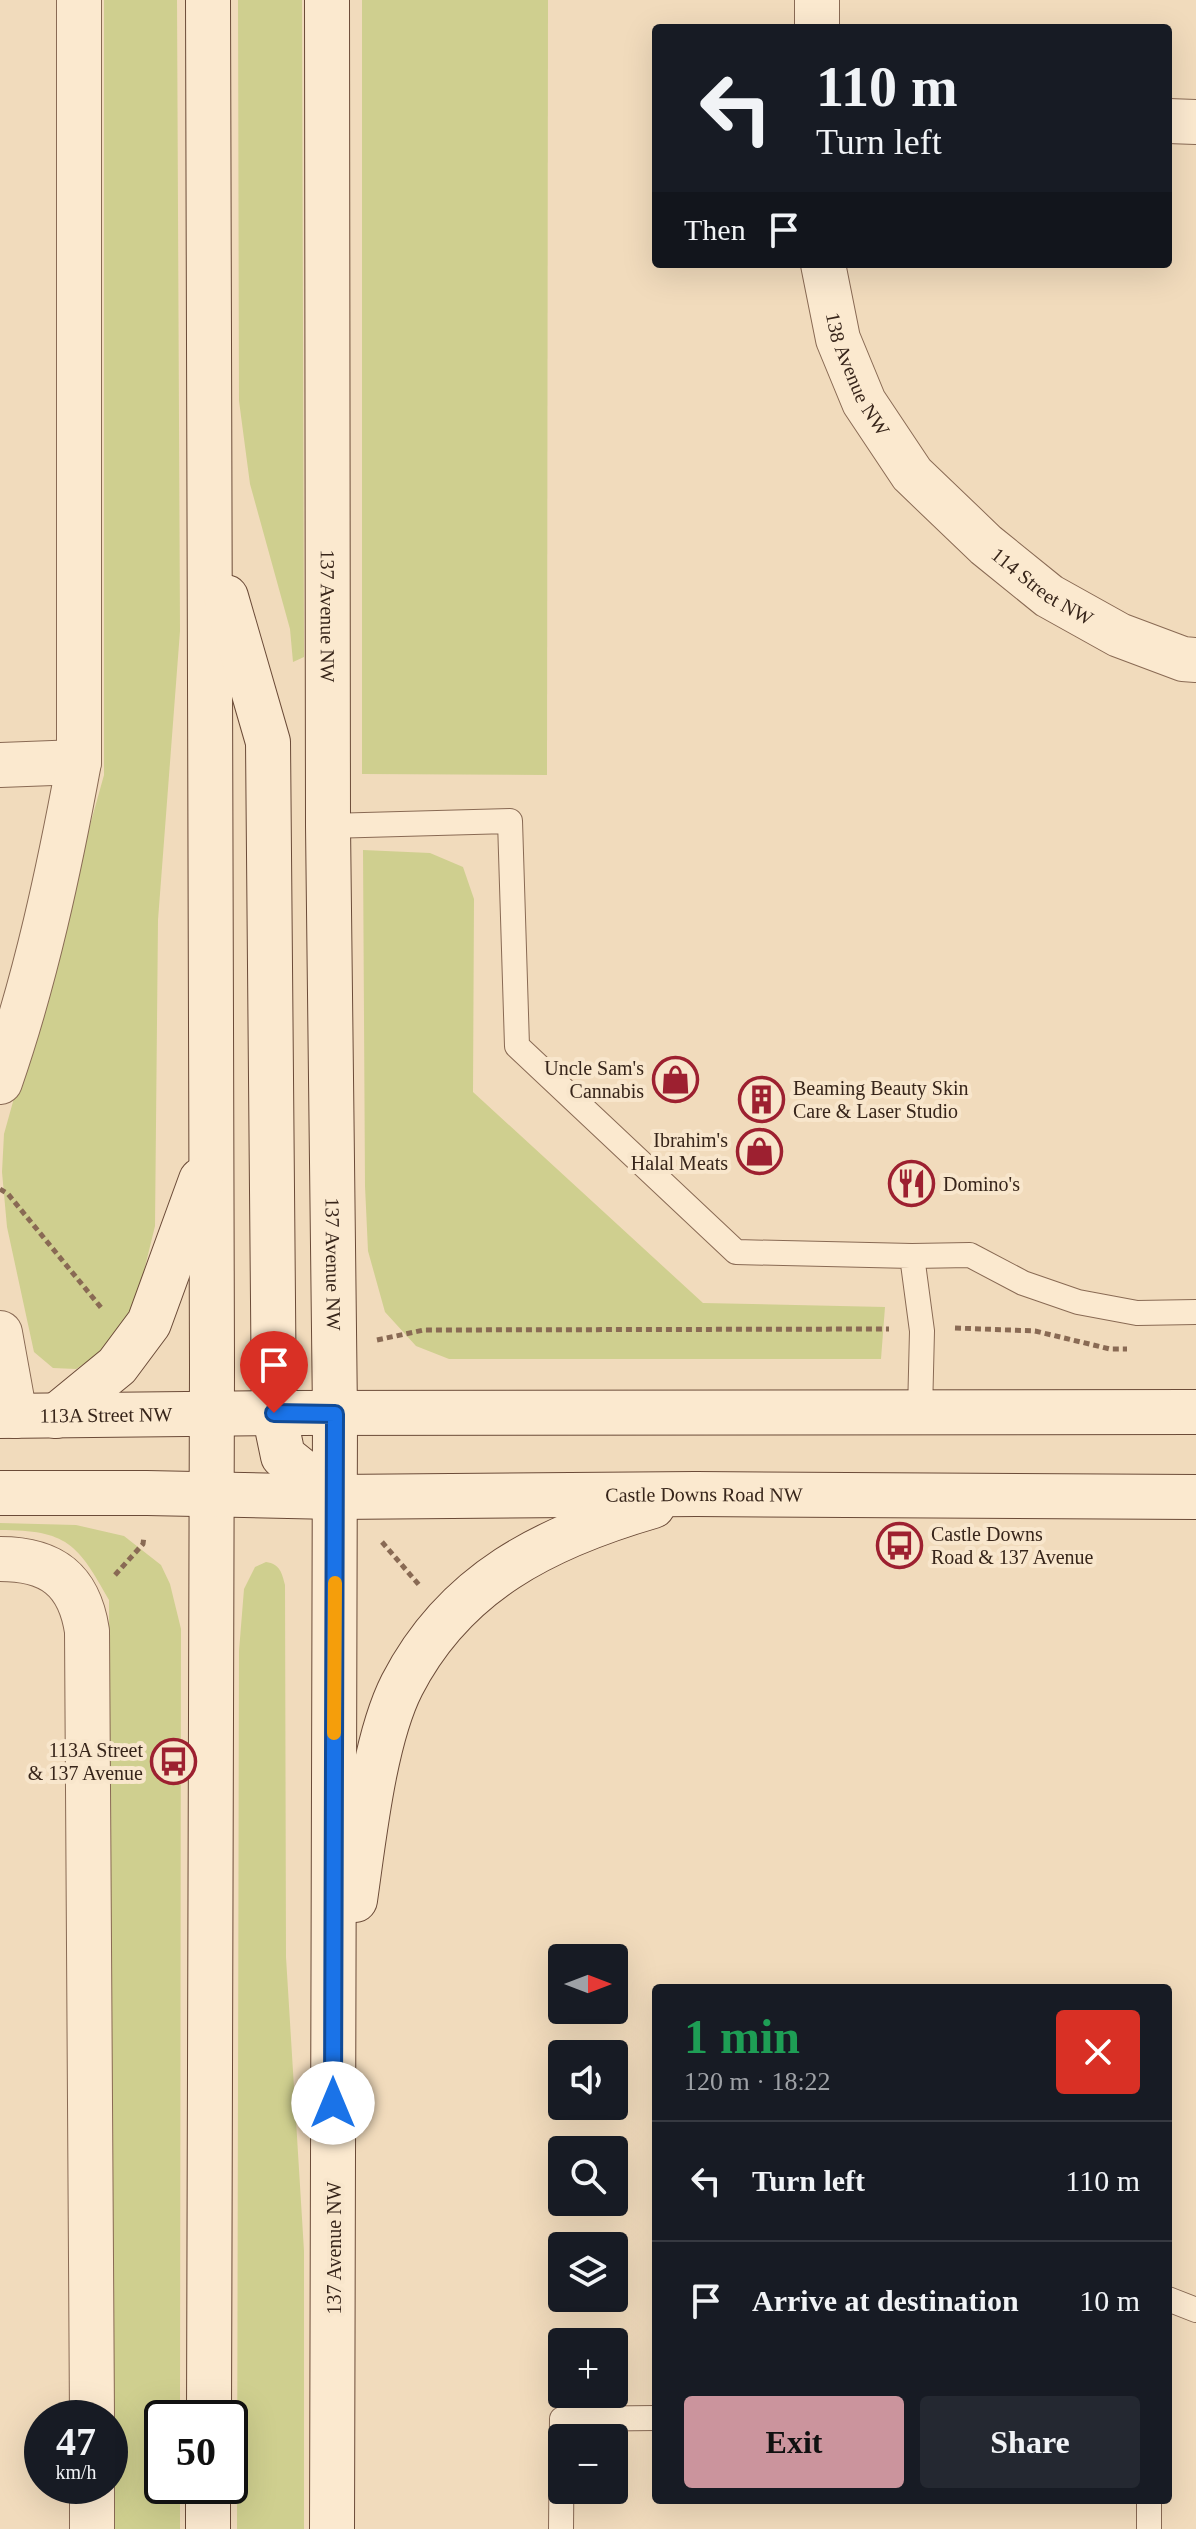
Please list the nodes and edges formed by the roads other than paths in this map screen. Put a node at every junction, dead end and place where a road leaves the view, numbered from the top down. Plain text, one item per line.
1 (79, 0) edge
2 (208, 0) edge
3 (327, 0) edge
4 (817, 0) edge
5 (817, 24) edge
6 (1172, 121) edge
7 (1196, 122) edge
8 (824, 268) edge
9 (912, 474) joint
10 (212, 549) junction
11 (1196, 660) edge
12 (79, 762) junction
13 (0, 765) edge
14 (328, 826) junction
15 (0, 1082) edge
16 (212, 1152) junction
17 (912, 1256) junction
18 (1196, 1312) edge
19 (0, 1333) edge
20 (920, 1412) junction
21 (1196, 1412) edge
22 (274, 1413) junction
23 (212, 1414) junction
24 (335, 1414) junction
25 (24, 1416) edge
26 (0, 1493) edge
27 (212, 1493) junction
28 (696, 1494) junction
29 (334, 1497) junction
30 (1196, 1497) edge
31 (0, 1559) edge
32 (333, 1983) junction
33 (1172, 2301) edge
34 (1196, 2310) edge
35 (92, 2400) edge
36 (209, 2400) edge
37 (652, 2418) edge
38 (92, 2504) edge
39 (208, 2504) edge
40 (1149, 2504) edge
41 (92, 2529) edge
42 (208, 2529) edge
43 (332, 2529) edge
44 (561, 2529) edge
45 (1149, 2529) edge

1 - 12 main road
2 - 10 main road
3 - 14 main road, 137 Avenue NW
4 - 5 main road
6 - 7 main road
8 - 9 main road, 138 Avenue NW
9 - 11 main road, 114 Street NW
10 - 16 main road
10 - 22 main road
12 - 13 main road
12 - 15 main road
14 - 17 lane
14 - 24 main road, 137 Avenue NW
16 - 23 main road
16 - 25 main road
17 - 18 lane
17 - 20 lane
19 - 25 main road
20 - 21 main road
20 - 24 main road
22 - 23 main road
22 - 24 main road
22 - 29 main road
23 - 25 main road, 113A Street NW
23 - 27 main road
24 - 29 main road, 137 Avenue NW
26 - 27 main road
27 - 29 main road, Castle Downs Road NW
27 - 36 main road
28 - 29 main road, Castle Downs Road NW
28 - 30 main road, Castle Downs Road NW
28 - 32 main road
29 - 32 main road, 137 Avenue NW
31 - 35 main road
32 - 43 main road, 137 Avenue NW
33 - 34 lane
37 - 44 lane
38 - 41 main road
39 - 42 main road
40 - 45 lane

